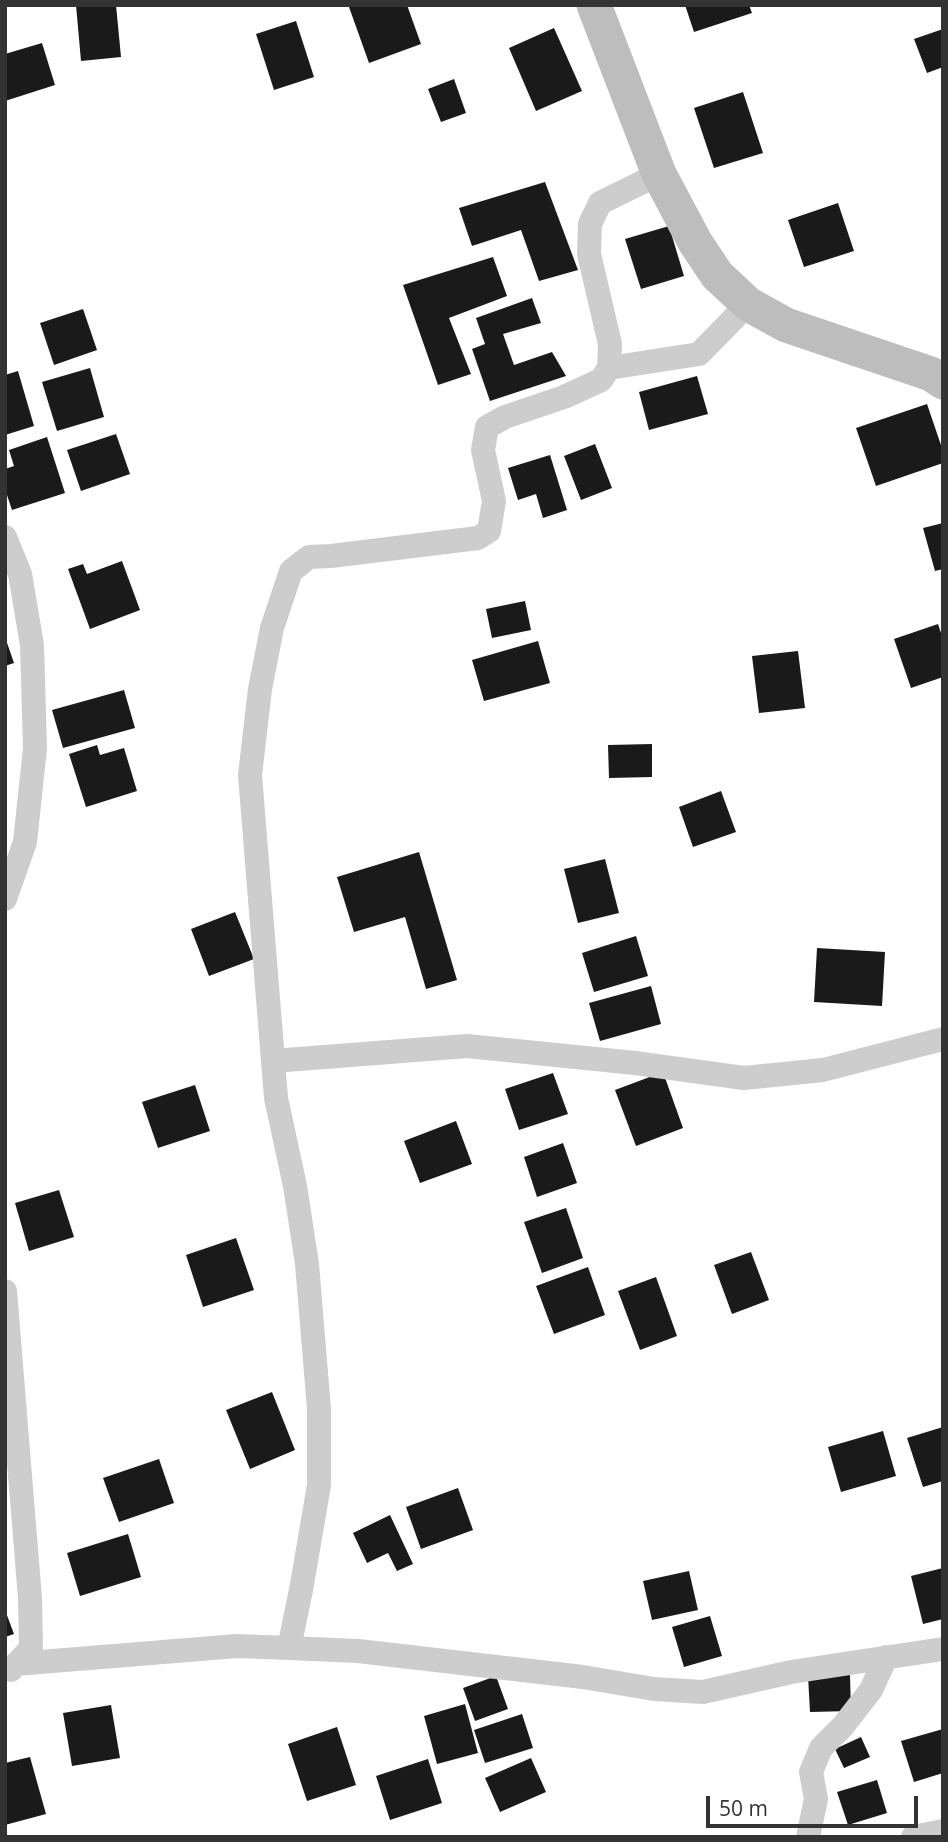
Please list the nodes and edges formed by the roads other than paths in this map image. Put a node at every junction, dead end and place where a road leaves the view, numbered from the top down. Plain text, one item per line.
1 (594, 5) edge
2 (659, 174) junction
3 (748, 304) junction
4 (609, 368) junction
5 (943, 383) edge
6 (5, 537) edge
7 (5, 899) edge
8 (943, 1040) edge
9 (273, 1061) junction
10 (5, 1291) edge
11 (289, 1648) junction
12 (943, 1649) edge
13 (886, 1657) junction
14 (11, 1670) edge
15 (943, 1831) edge
16 (808, 1837) edge
17 (913, 1837) edge

1 - 2 main road
2 - 3 main road
2 - 4 street
3 - 4 street
3 - 5 main road
4 - 9 street
6 - 7 street
8 - 9 street
9 - 11 street
10 - 14 street
11 - 13 street
11 - 14 street
12 - 13 street
13 - 16 street
15 - 17 street

